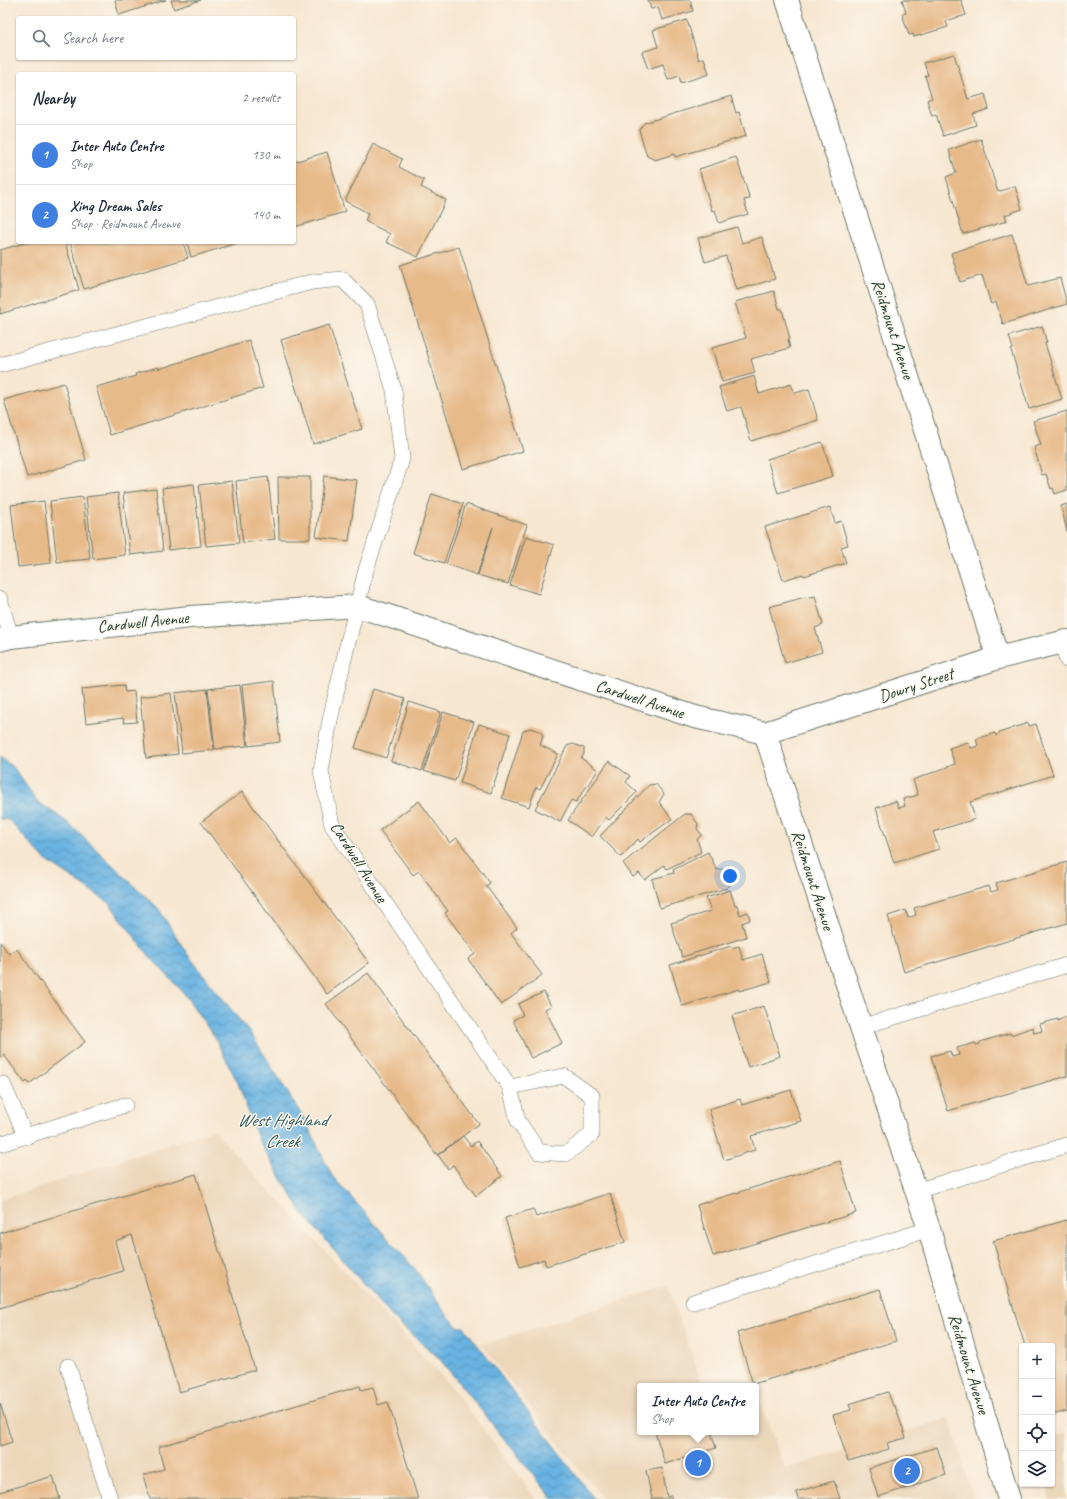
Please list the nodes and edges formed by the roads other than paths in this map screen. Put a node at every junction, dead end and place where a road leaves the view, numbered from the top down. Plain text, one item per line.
1 (787, 0) edge
2 (0, 365) edge
3 (0, 599) edge
4 (358, 606) junction
5 (6, 638) edge
6 (1065, 648) edge
7 (998, 658) junction
8 (766, 732) junction
9 (1067, 965) edge
10 (861, 1027) junction
11 (3, 1084) dead end
12 (510, 1087) junction
13 (125, 1105) dead end
14 (26, 1137) junction
15 (0, 1144) edge
16 (1067, 1145) edge
17 (916, 1191) junction
18 (929, 1229) junction
19 (693, 1302) dead end
20 (68, 1366) dead end
21 (110, 1499) edge
22 (1009, 1499) edge

1 - 7 street, Reidmount Avenue
2 - 4 lane
3 - 5 lane
4 - 5 street, Cardwell Avenue
4 - 8 street, Cardwell Avenue
4 - 12 lane, Cardwell Avenue
6 - 7 street, Dowry Street
7 - 8 street, Dowry Street
8 - 10 street, Reidmount Avenue
9 - 10 lane
10 - 17 street, Reidmount Avenue
11 - 14 lane
12 - 12 lane, Cardwell Avenue
13 - 14 lane
14 - 15 lane
16 - 17 lane
17 - 18 street, Reidmount Avenue
18 - 19 lane
18 - 22 street, Reidmount Avenue
20 - 21 lane

